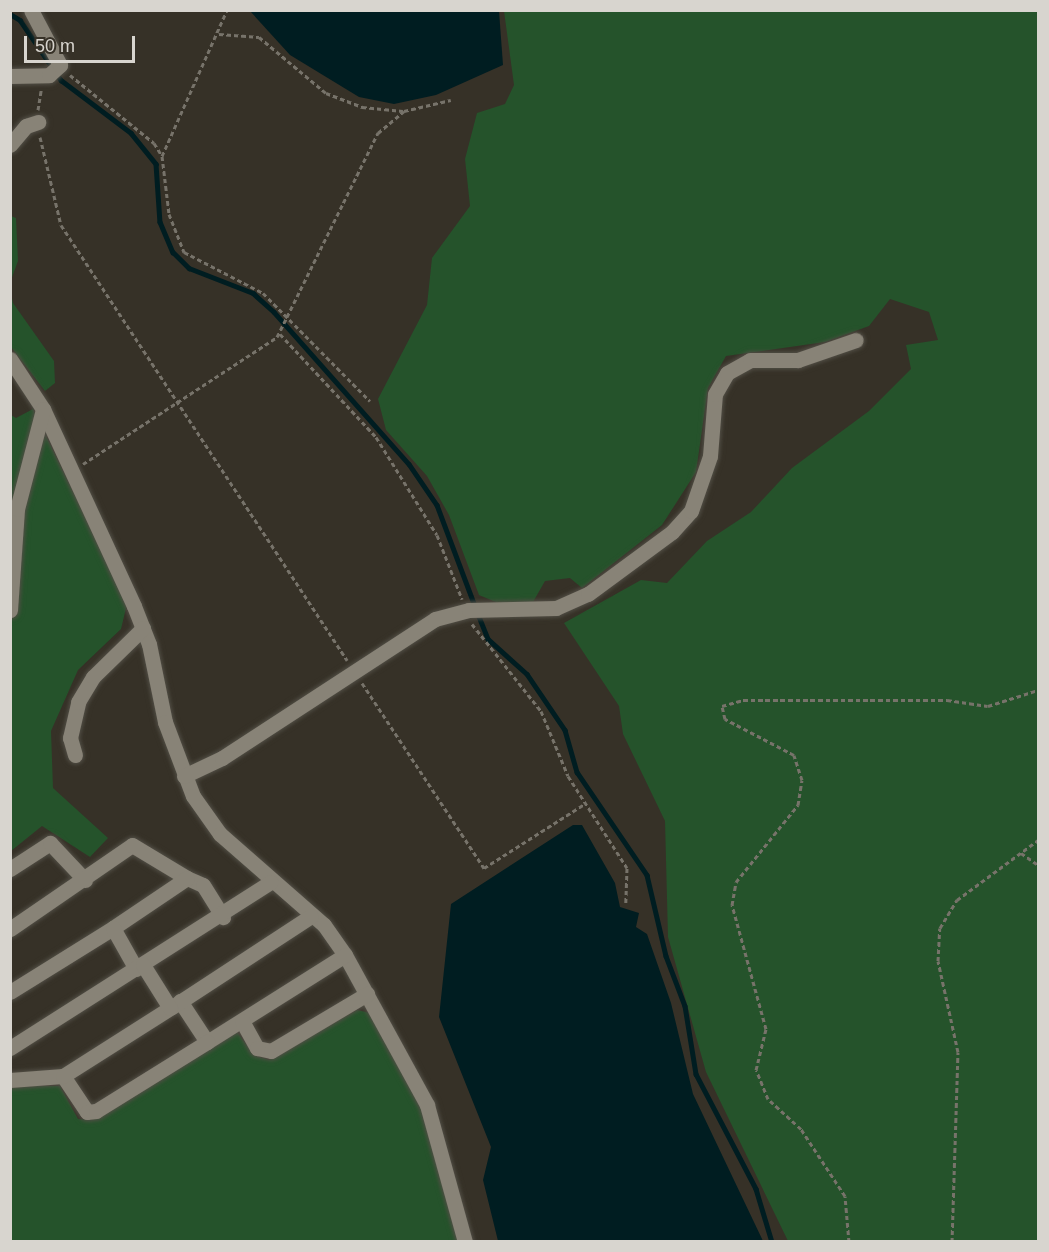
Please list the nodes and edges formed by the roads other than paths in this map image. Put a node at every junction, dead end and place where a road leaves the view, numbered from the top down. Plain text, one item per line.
1 (31, 10) edge
2 (10, 76) edge
3 (38, 123) road end
4 (10, 145) edge
5 (856, 340) dead end
6 (10, 359) edge
7 (43, 409) junction
8 (10, 610) edge
9 (143, 628) junction
10 (75, 755) dead end
11 (184, 776) junction
12 (10, 869) edge
13 (187, 878) junction
14 (85, 880) junction
15 (271, 882) junction
16 (311, 916) junction
17 (222, 917) junction
18 (10, 928) edge
19 (113, 928) junction
20 (345, 955) junction
21 (140, 967) junction
22 (10, 992) edge
23 (367, 994) junction
24 (175, 1005) junction
25 (242, 1021) junction
26 (207, 1042) junction
27 (10, 1048) edge
28 (63, 1076) junction
29 (10, 1080) edge
30 (465, 1242) edge

1 - 2 street
3 - 4 street
5 - 11 street
6 - 7 street
7 - 8 street
7 - 9 street
9 - 10 street
9 - 11 street
11 - 15 street
12 - 14 street
13 - 14 street
13 - 17 street
13 - 19 street
14 - 18 street
15 - 16 street
15 - 17 street
16 - 20 street
16 - 24 street
17 - 21 street
19 - 21 street
19 - 22 street
20 - 23 street
20 - 25 street
21 - 24 street
21 - 27 street
23 - 25 street
23 - 30 street
24 - 26 street
24 - 28 street
25 - 26 street
26 - 28 street
28 - 29 street

